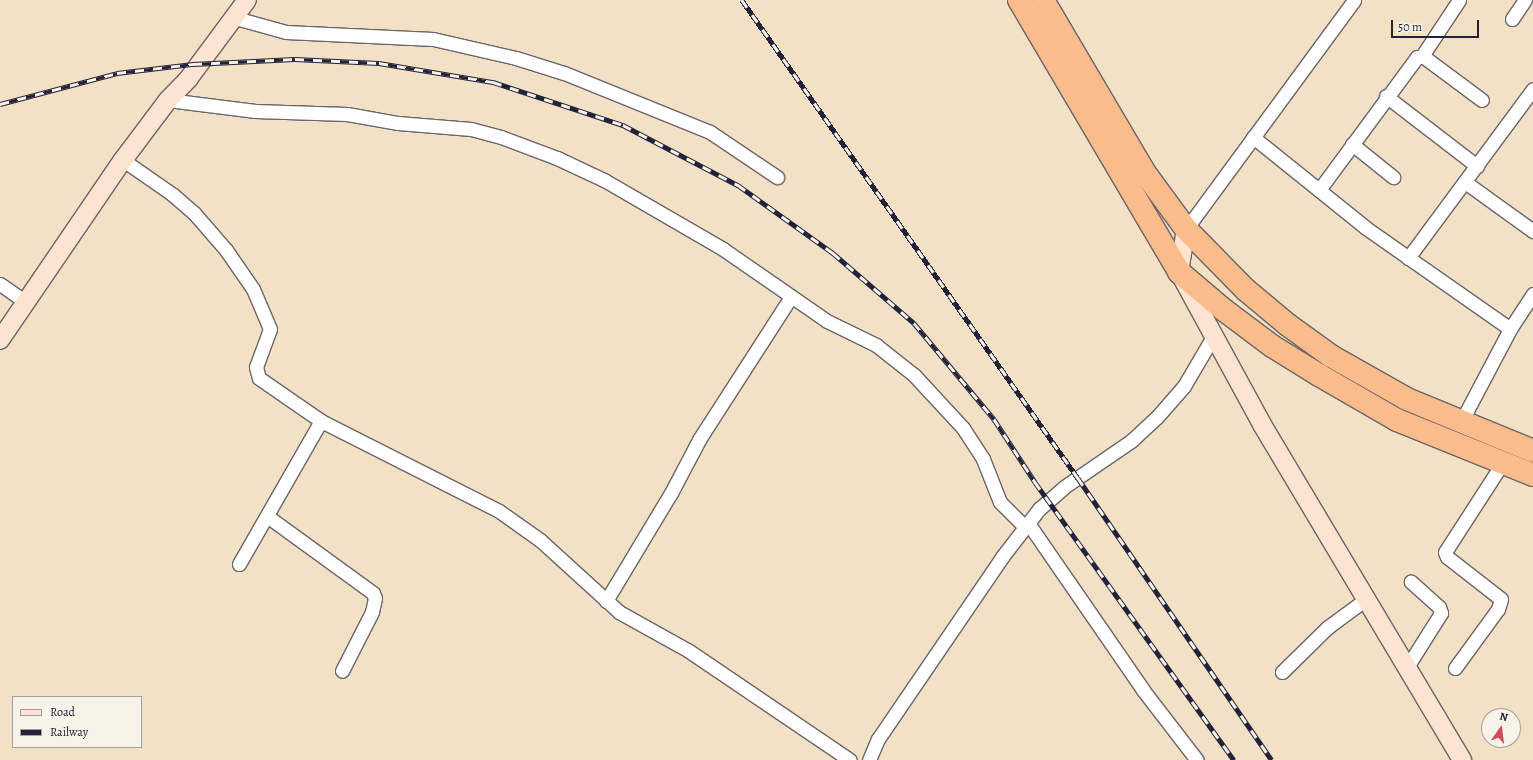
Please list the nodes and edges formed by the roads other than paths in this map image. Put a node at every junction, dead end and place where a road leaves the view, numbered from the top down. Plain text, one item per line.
1 (247, 0) edge
2 (1019, 0) edge
3 (1043, 0) edge
4 (1354, 0) edge
5 (1459, 0) edge
6 (1525, 0) edge
7 (232, 17) junction
8 (1512, 19) dead end
9 (1422, 56) junction
10 (1533, 89) edge
11 (1386, 96) junction
12 (168, 100) junction
13 (1482, 100) dead end
14 (1253, 137) junction
15 (1352, 144) junction
16 (123, 160) junction
17 (1477, 166) junction
18 (777, 177) dead end
19 (1393, 177) dead end
20 (1465, 182) junction
21 (1318, 190) junction
22 (1186, 229) junction
23 (1533, 231) edge
24 (1408, 258) junction
25 (1179, 272) junction
26 (0, 284) edge
27 (1533, 294) edge
28 (791, 297) junction
29 (26, 302) junction
30 (1510, 329) junction
31 (1214, 335) junction
32 (0, 340) edge
33 (321, 421) junction
34 (1461, 422) junction
35 (1533, 451) edge
36 (1502, 464) junction
37 (1533, 475) edge
38 (267, 516) junction
39 (1026, 525) junction
40 (240, 564) dead end
41 (1411, 582) dead end
42 (1366, 599) junction
43 (606, 601) junction
44 (1407, 667) junction
45 (1455, 668) dead end
46 (342, 671) dead end
47 (1282, 672) dead end
48 (850, 760) edge
49 (869, 760) edge
50 (1197, 760) edge
51 (1462, 760) edge

1 - 7 main road
2 - 25 highway
3 - 22 highway
4 - 14 street
5 - 9 street
6 - 8 street
7 - 12 main road
7 - 18 street
9 - 11 street
9 - 13 street
10 - 17 street
11 - 15 street
11 - 17 street
12 - 16 main road
12 - 28 street
14 - 21 street
14 - 22 street
15 - 19 street
15 - 21 street
16 - 29 main road
16 - 33 street
17 - 20 street
20 - 23 street
20 - 24 street
21 - 24 street
22 - 25 main road
22 - 34 highway
24 - 30 street
25 - 31 main road
25 - 36 highway
26 - 29 street
27 - 30 street
28 - 39 street
28 - 43 street
29 - 32 main road
30 - 34 street
31 - 39 street
31 - 42 main road
33 - 38 street
33 - 43 street
34 - 35 highway
36 - 37 highway
36 - 45 street
38 - 40 street
38 - 46 street
39 - 49 street
39 - 50 street
41 - 44 street
42 - 44 main road
42 - 47 street
43 - 48 street
44 - 51 main road

